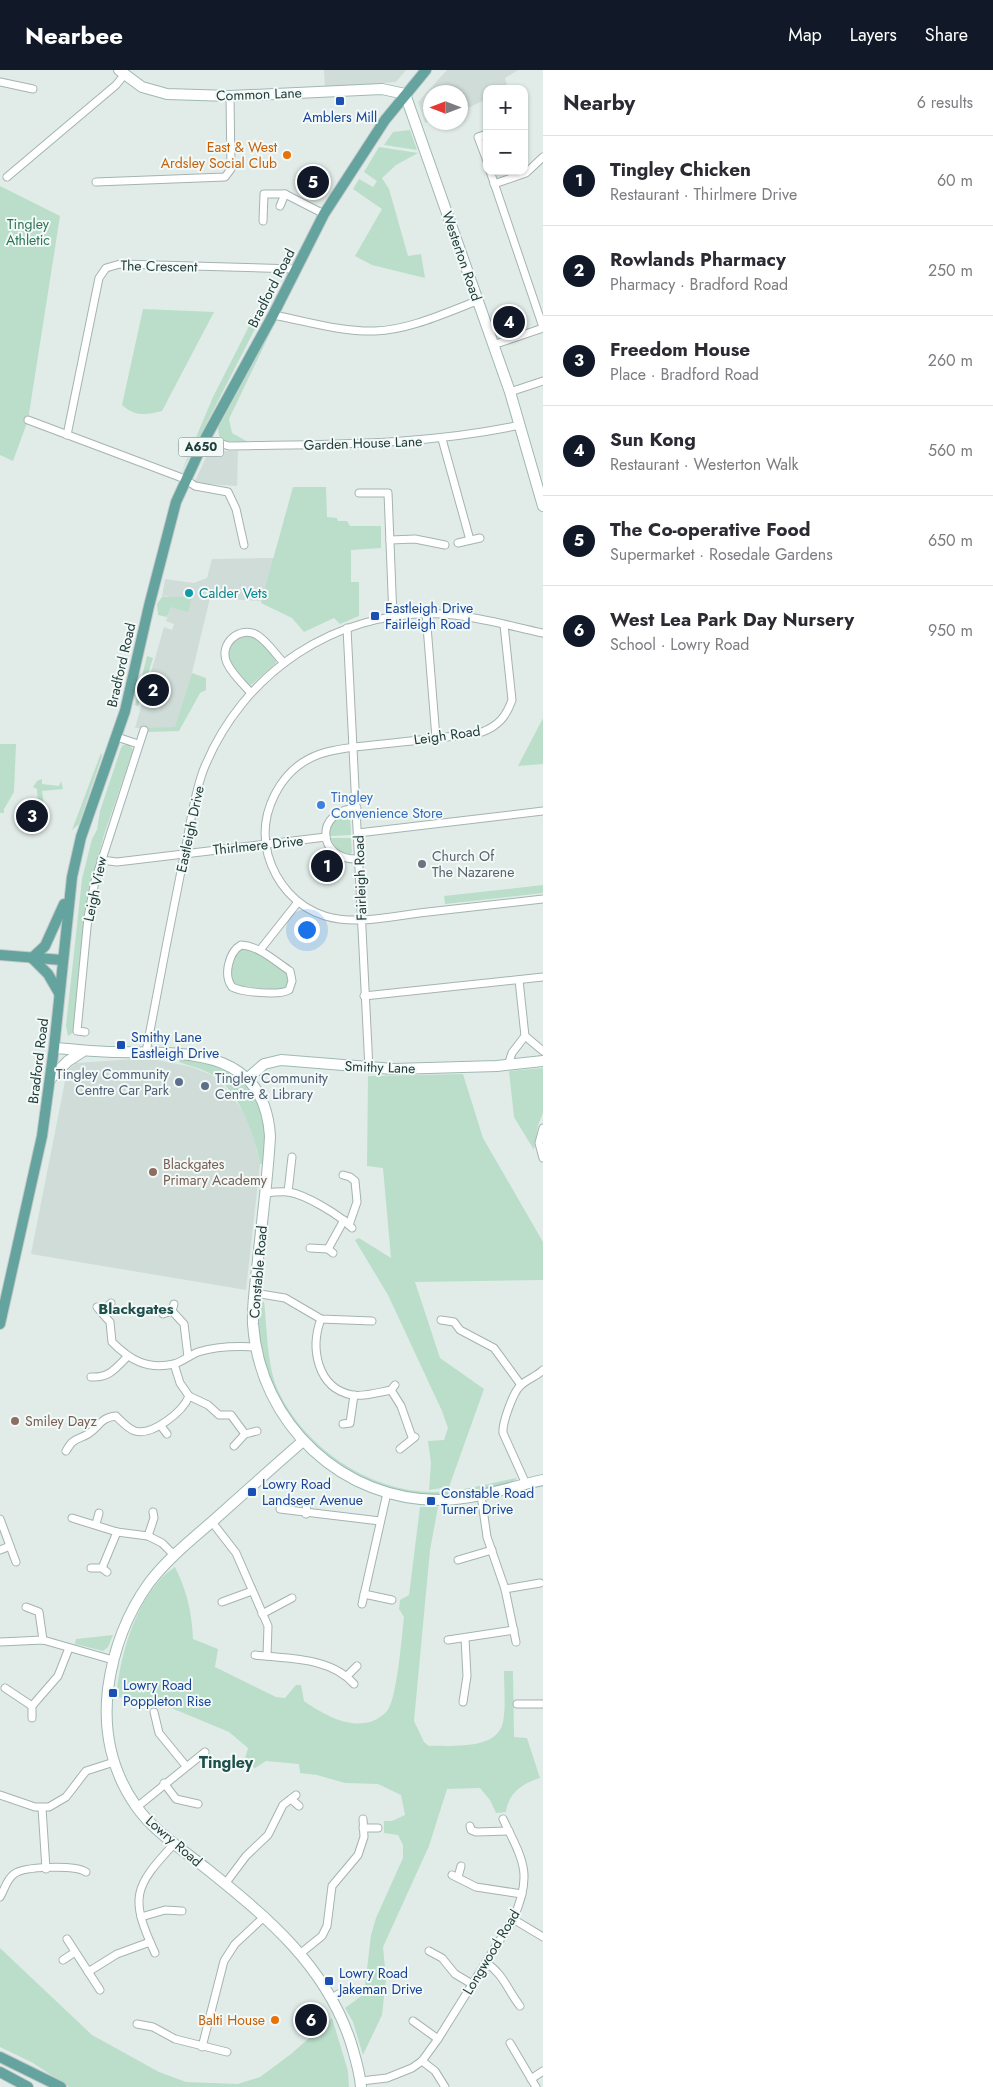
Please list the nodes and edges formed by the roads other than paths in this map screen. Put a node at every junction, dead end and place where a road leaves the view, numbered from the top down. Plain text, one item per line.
1 (426, 70) edge
2 (121, 72) edge
3 (0, 82) edge
4 (33, 89) dead end
5 (405, 94) junction
6 (230, 96) junction
7 (483, 135) edge
8 (483, 150) edge
9 (543, 156) edge
10 (491, 175) edge
11 (7, 177) dead end
12 (96, 182) dead end
13 (494, 184) junction
14 (285, 194) junction
15 (280, 206) dead end
16 (324, 214) junction
17 (263, 221) dead end
18 (296, 269) junction
19 (477, 301) junction
20 (273, 315) junction
21 (543, 328) edge
22 (493, 345) junction
23 (543, 381) edge
24 (510, 392) junction
25 (28, 420) dead end
26 (520, 425) junction
27 (67, 435) junction
28 (205, 439) junction
29 (442, 439) junction
30 (185, 479) junction
31 (359, 493) dead end
32 (543, 506) edge
33 (480, 538) dead end
34 (390, 540) junction
35 (470, 540) junction
36 (458, 543) dead end
37 (244, 545) dead end
38 (445, 545) dead end
39 (426, 614) junction
40 (393, 617) junction
41 (504, 625) junction
42 (347, 628) junction
43 (543, 633) edge
44 (284, 664) junction
45 (251, 693) junction
46 (144, 730) dead end
47 (117, 737) junction
48 (436, 738) junction
49 (138, 744) junction
50 (352, 748) junction
51 (357, 808) junction
52 (543, 811) edge
53 (358, 833) junction
54 (326, 837) junction
55 (265, 844) junction
56 (185, 853) junction
57 (359, 859) junction
58 (100, 860) junction
59 (68, 894) junction
60 (543, 899) edge
61 (298, 902) junction
62 (361, 920) junction
63 (260, 950) junction
64 (0, 955) edge
65 (32, 958) junction
66 (62, 960) junction
67 (543, 977) edge
68 (519, 980) junction
69 (59, 993) junction
70 (364, 996) junction
71 (85, 1032) dead end
72 (525, 1036) junction
73 (54, 1048) junction
74 (543, 1051) edge
75 (82, 1052) junction
76 (146, 1052) junction
77 (543, 1061) edge
78 (508, 1065) junction
79 (369, 1069) junction
80 (248, 1078) junction
81 (50, 1079) junction
82 (543, 1128) edge
83 (292, 1157) dead end
84 (543, 1158) edge
85 (343, 1176) dead end
86 (288, 1192) junction
87 (265, 1193) junction
88 (349, 1224) junction
89 (310, 1248) dead end
90 (254, 1293) junction
91 (110, 1304) dead end
92 (163, 1314) dead end
93 (321, 1319) junction
94 (441, 1320) dead end
95 (372, 1321) dead end
96 (0, 1324) edge
97 (256, 1347) junction
98 (127, 1357) junction
99 (188, 1357) junction
100 (174, 1364) junction
101 (543, 1370) edge
102 (91, 1377) dead end
103 (521, 1385) junction
104 (354, 1395) junction
105 (189, 1396) junction
106 (343, 1424) dead end
107 (161, 1426) junction
108 (256, 1431) dead end
109 (168, 1434) dead end
110 (245, 1434) junction
111 (302, 1441) junction
112 (234, 1446) dead end
113 (400, 1449) dead end
114 (66, 1451) dead end
115 (543, 1480) edge
116 (526, 1484) junction
117 (387, 1493) junction
118 (481, 1495) junction
119 (307, 1502) dead end
120 (280, 1509) dead end
121 (154, 1512) dead end
122 (99, 1514) dead end
123 (306, 1514) junction
124 (72, 1518) dead end
125 (0, 1519) edge
126 (212, 1522) junction
127 (380, 1522) junction
128 (96, 1524) junction
129 (117, 1532) junction
130 (148, 1536) junction
131 (10, 1546) junction
132 (0, 1550) edge
133 (492, 1550) junction
134 (174, 1555) junction
135 (458, 1560) dead end
136 (16, 1562) dead end
137 (91, 1568) dead end
138 (540, 1583) dead end
139 (505, 1589) junction
140 (252, 1590) junction
141 (364, 1594) junction
142 (292, 1598) dead end
143 (392, 1600) dead end
144 (222, 1602) dead end
145 (362, 1604) dead end
146 (26, 1607) dead end
147 (262, 1614) junction
148 (514, 1630) junction
149 (465, 1638) junction
150 (43, 1640) junction
151 (448, 1640) dead end
152 (0, 1642) edge
153 (516, 1642) dead end
154 (69, 1648) junction
155 (255, 1655) dead end
156 (267, 1656) junction
157 (113, 1660) junction
158 (357, 1666) dead end
159 (348, 1676) junction
160 (354, 1684) dead end
161 (5, 1688) dead end
162 (463, 1702) dead end
163 (517, 1704) dead end
164 (543, 1704) edge
165 (32, 1706) junction
166 (154, 1712) dead end
167 (32, 1718) dead end
168 (205, 1752) dead end
169 (114, 1762) junction
170 (186, 1766) junction
171 (164, 1783) junction
172 (0, 1795) edge
173 (198, 1804) dead end
174 (299, 1806) dead end
175 (137, 1807) junction
176 (42, 1808) junction
177 (363, 1819) dead end
178 (503, 1819) dead end
179 (470, 1826) dead end
180 (363, 1828) junction
181 (378, 1828) dead end
182 (509, 1831) junction
183 (174, 1844) junction
184 (461, 1866) dead end
185 (46, 1869) junction
186 (86, 1872) dead end
187 (225, 1884) junction
188 (522, 1894) junction
189 (0, 1897) edge
190 (182, 1911) dead end
191 (265, 1916) junction
192 (141, 1917) junction
193 (513, 1919) junction
194 (543, 1937) edge
195 (68, 1939) dead end
196 (150, 1942) junction
197 (429, 1951) dead end
198 (75, 1952) junction
199 (155, 1952) dead end
200 (301, 1953) junction
201 (63, 1960) dead end
202 (486, 1963) junction
203 (88, 1972) junction
204 (472, 1984) junction
205 (100, 1990) dead end
206 (344, 1990) dead end
207 (332, 1998) junction
208 (520, 2006) dead end
209 (414, 2021) dead end
210 (137, 2024) dead end
211 (438, 2039) junction
212 (510, 2043) dead end
213 (202, 2047) junction
214 (227, 2052) dead end
215 (0, 2057) edge
216 (422, 2061) junction
217 (543, 2071) edge
218 (0, 2072) edge
219 (531, 2079) junction
220 (361, 2084) edge
221 (28, 2087) edge
222 (61, 2087) edge
223 (445, 2087) edge
224 (536, 2087) edge

1 - 5 main road, Bradford Road / A650
2 - 6 street, Common Lane
2 - 11 street
3 - 4 street
5 - 6 street, Common Lane
5 - 16 main road, Bradford Road / A650
5 - 19 street, Westerton Road
6 - 12 street
7 - 8 street
9 - 13 street
10 - 13 street
13 - 21 street
14 - 15 street
14 - 16 street
14 - 17 street
16 - 18 main road, Bradford Road / A650
18 - 20 main road, Bradford Road / A650
18 - 27 street, The Crescent
19 - 20 street
19 - 22 street, Westerton Road
20 - 28 main road, Bradford Road / A650
21 - 22 street
22 - 24 street, Westerton Road
23 - 24 street
24 - 26 street, Westerton Road
25 - 27 street
26 - 29 street, Garden House Lane
26 - 32 street, Westerton Road
27 - 30 street
28 - 29 street, Garden House Lane
28 - 30 main road, Bradford Road / A650
29 - 35 street
30 - 37 street
30 - 47 main road, Bradford Road / A650
31 - 34 street
33 - 35 street
34 - 38 street
34 - 40 street
35 - 36 street
39 - 40 street, Eastleigh Drive
39 - 41 street, Eastleigh Drive
39 - 48 street
40 - 42 street, Eastleigh Drive
41 - 43 street, Eastleigh Drive
41 - 48 street, Leigh Road
42 - 44 street, Eastleigh Drive
42 - 50 street, Fairleigh Road
44 - 45 street, Eastleigh Drive
44 - 45 street
45 - 56 street, Eastleigh Drive
46 - 49 street, Leigh View
47 - 49 street
47 - 59 main road, Bradford Road / A650
48 - 50 street, Leigh Road
49 - 58 street, Leigh View
50 - 51 street, Fairleigh Road
50 - 55 street, Leigh Road
51 - 53 street, Fairleigh Road
51 - 54 street
52 - 53 street
53 - 57 street, Fairleigh Road
54 - 55 street, Thirlmere Drive
54 - 57 street
55 - 56 street, Thirlmere Drive
55 - 61 street, Leigh Road
56 - 58 street, Thirlmere Drive
56 - 76 street, Eastleigh Drive
57 - 62 street, Fairleigh Road
58 - 71 street, Leigh View
59 - 65 main road
59 - 66 main road, Bradford Road / A650
60 - 62 street, Leigh Road
61 - 62 street, Leigh Road
61 - 63 street
62 - 70 street, Fairleigh Road
63 - 63 street
64 - 65 main road
65 - 66 main road
65 - 69 main road
66 - 69 main road, Bradford Road / A650
67 - 68 street
68 - 70 street
68 - 72 street
69 - 73 main road, Bradford Road / A650
70 - 79 street, Fairleigh Road
72 - 74 street
72 - 78 street
73 - 75 street
73 - 81 main road, Bradford Road / A650
75 - 76 street
75 - 81 street
76 - 80 street
77 - 78 street, Smithy Lane
78 - 79 street, Smithy Lane
79 - 80 street, Smithy Lane
80 - 87 street, Constable Road
81 - 96 main road, Bradford Road / A650
82 - 84 street
83 - 86 street
85 - 88 street
86 - 87 street
86 - 88 street
87 - 90 street, Constable Road
88 - 89 street
90 - 93 street
90 - 97 street, Constable Road
91 - 98 street
92 - 99 street
93 - 95 street
93 - 104 street
94 - 103 street
97 - 99 street
97 - 111 street, Constable Road
98 - 100 street
98 - 102 street
99 - 100 street
100 - 105 street
101 - 103 street
103 - 116 street
104 - 106 street
104 - 113 street
105 - 107 street
105 - 110 street
107 - 109 street
107 - 114 street
108 - 110 street
110 - 112 street
111 - 117 street, Constable Road
111 - 126 street, Lowry Road
115 - 116 street, Constable Road
116 - 118 street, Constable Road
117 - 118 street, Constable Road
117 - 127 street
118 - 133 street
119 - 123 street
120 - 123 street
121 - 130 street
122 - 128 street
123 - 127 street
124 - 128 street
125 - 131 street
126 - 134 street, Lowry Road
126 - 140 street
127 - 141 street
128 - 129 street
129 - 130 street
129 - 137 street
130 - 134 street
131 - 132 street
131 - 136 street
133 - 135 street
133 - 139 street
134 - 157 street, Lowry Road
138 - 139 street
139 - 148 street
140 - 144 street
140 - 147 street
141 - 143 street
141 - 145 street
142 - 147 street
146 - 150 street
147 - 156 street
148 - 149 street
148 - 153 street
149 - 151 street
149 - 162 street
150 - 152 street
150 - 154 street
154 - 157 street
154 - 165 street
155 - 156 street
156 - 159 street
157 - 169 street, Lowry Road
158 - 159 street
159 - 160 street
161 - 165 street
163 - 164 street
165 - 167 street
166 - 170 street
168 - 170 street
169 - 175 street, Lowry Road
169 - 176 street
170 - 171 street
171 - 173 street
171 - 175 street
172 - 176 street
174 - 187 street
175 - 183 street, Lowry Road
176 - 185 street
177 - 180 street
178 - 182 street, Longwood Road
179 - 182 street
180 - 181 street
180 - 200 street
182 - 188 street, Longwood Road
183 - 187 street, Lowry Road
183 - 192 street
184 - 188 street
185 - 186 street
185 - 189 street
187 - 191 street, Lowry Road
188 - 193 street, Longwood Road
190 - 192 street
191 - 200 street, Lowry Road
191 - 213 street
192 - 196 street
193 - 194 street
193 - 202 street, Longwood Road
195 - 198 street
196 - 199 street
196 - 203 street
197 - 204 street
198 - 201 street
198 - 203 street
200 - 207 street, Lowry Road
202 - 204 street, Longwood Road
202 - 208 street
203 - 205 street
204 - 211 street, Longwood Road
206 - 207 street
207 - 220 street, Lowry Road
209 - 211 street
210 - 213 street
211 - 216 street, Longwood Road
212 - 219 street
213 - 214 street
215 - 222 main road
216 - 220 street, Longwood Road
216 - 223 street
217 - 219 street
218 - 221 main road
219 - 224 street

